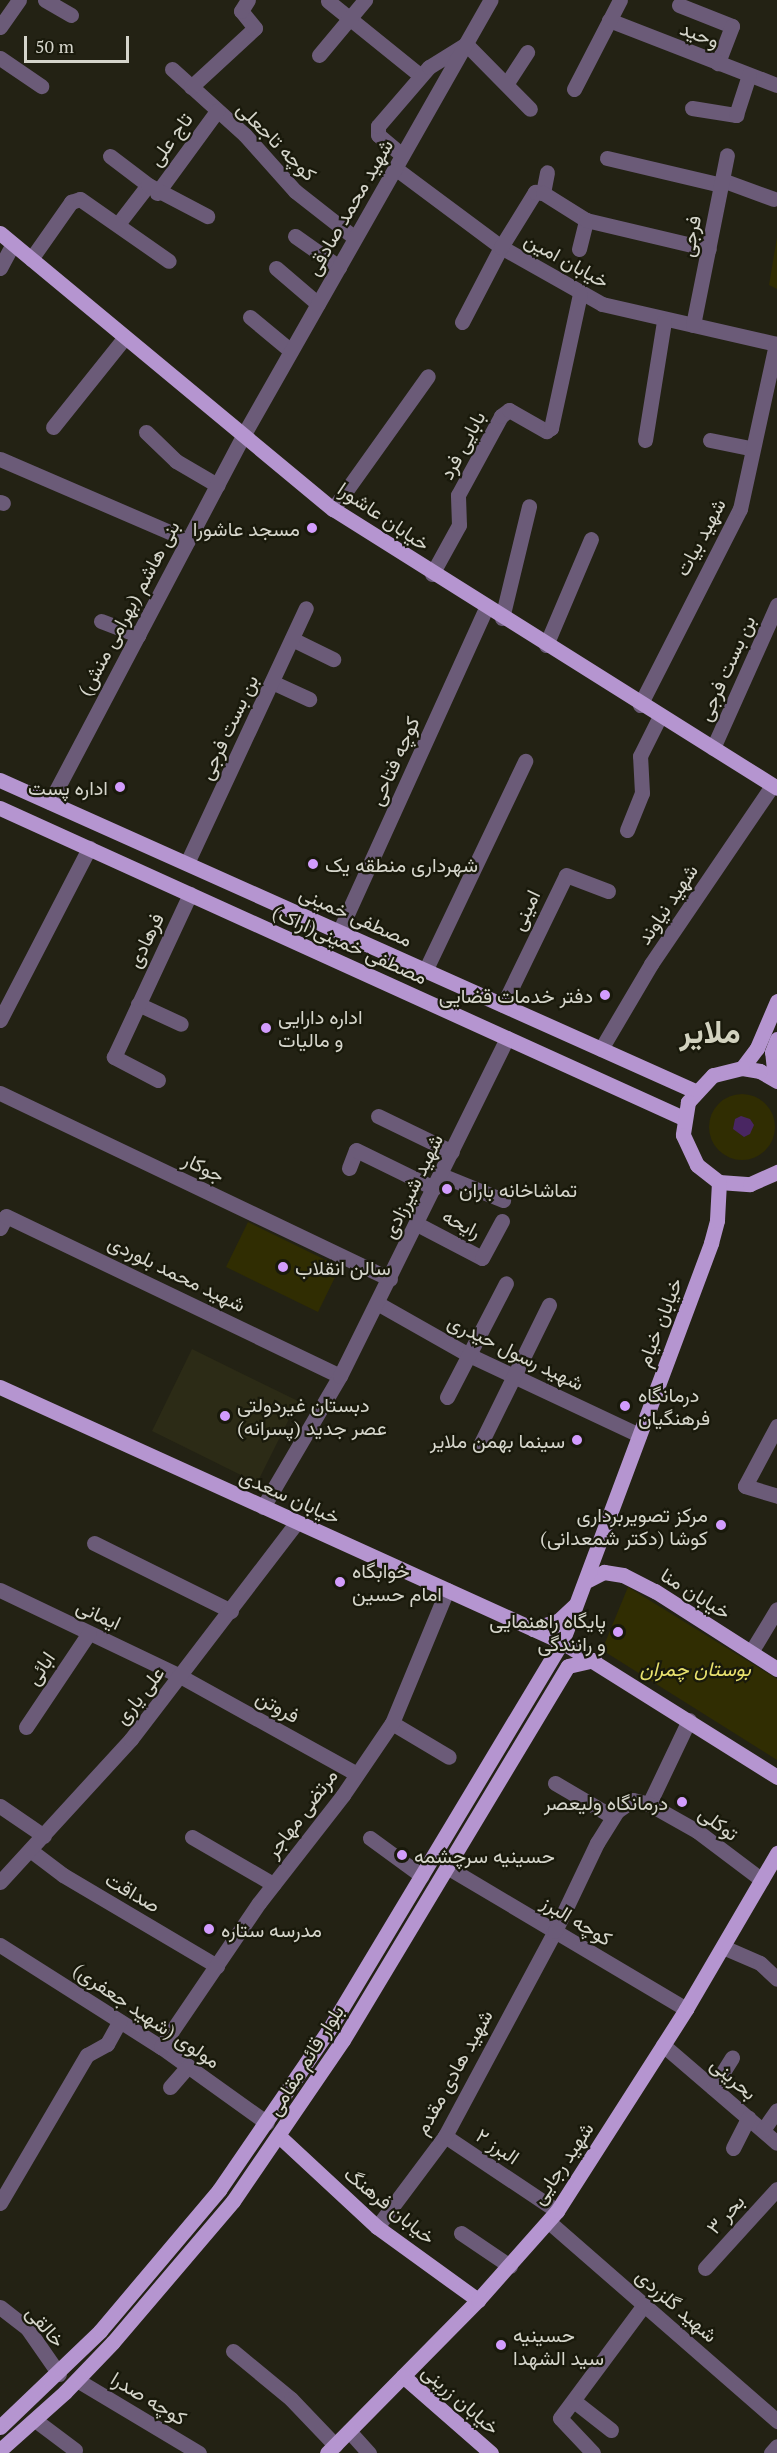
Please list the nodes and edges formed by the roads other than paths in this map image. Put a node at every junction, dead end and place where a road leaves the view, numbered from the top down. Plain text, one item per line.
1 (19, 0) edge
2 (45, 0) edge
3 (248, 0) edge
4 (365, 0) edge
5 (620, 0) edge
6 (328, 1) edge
7 (486, 2) edge
8 (680, 5) dead end
9 (71, 15) dead end
10 (349, 19) junction
11 (609, 20) junction
12 (0, 27) edge
13 (466, 44) junction
14 (527, 52) dead end
15 (319, 55) dead end
16 (0, 58) edge
17 (718, 63) junction
18 (172, 69) dead end
19 (749, 75) junction
20 (421, 76) junction
21 (507, 83) junction
22 (777, 85) edge
23 (41, 86) dead end
24 (191, 87) junction
25 (574, 89) dead end
26 (692, 108) dead end
27 (530, 109) dead end
28 (217, 111) junction
29 (727, 155) dead end
30 (110, 156) dead end
31 (607, 158) dead end
32 (399, 162) junction
33 (547, 172) dead end
34 (722, 183) junction
35 (153, 189) junction
36 (543, 193) junction
37 (774, 199) dead end
38 (207, 216) dead end
39 (586, 220) junction
40 (118, 224) junction
41 (0, 233) edge
42 (295, 236) dead end
43 (355, 238) junction
44 (13, 244) junction
45 (501, 247) junction
46 (579, 249) dead end
47 (709, 249) junction
48 (31, 259) junction
49 (169, 261) dead end
50 (276, 267) dead end
51 (339, 267) junction
52 (0, 268) edge
53 (580, 294) junction
54 (318, 304) junction
55 (250, 317) dead end
56 (664, 321) junction
57 (462, 322) dead end
58 (693, 325) junction
59 (125, 337) junction
60 (777, 344) edge
61 (291, 351) junction
62 (428, 376) dead end
63 (53, 427) dead end
64 (146, 432) dead end
65 (244, 434) junction
66 (645, 440) dead end
67 (710, 440) dead end
68 (750, 448) junction
69 (0, 459) edge
70 (217, 485) junction
71 (530, 506) dead end
72 (333, 509) junction
73 (591, 539) dead end
74 (188, 540) junction
75 (432, 574) junction
76 (777, 605) edge
77 (306, 608) dead end
78 (486, 608) junction
79 (502, 618) junction
80 (101, 621) dead end
81 (138, 635) junction
82 (292, 639) junction
83 (546, 645) junction
84 (333, 659) dead end
85 (272, 682) junction
86 (309, 699) dead end
87 (640, 705) junction
88 (660, 716) junction
89 (712, 748) junction
90 (525, 761) dead end
91 (0, 780) edge
92 (775, 787) edge
93 (50, 802) junction
94 (0, 808) edge
95 (627, 830) dead end
96 (89, 848) junction
97 (187, 863) junction
98 (608, 891) dead end
99 (190, 894) junction
100 (339, 932) junction
101 (425, 971) junction
102 (777, 1001) edge
103 (138, 1004) junction
104 (503, 1005) junction
105 (0, 1020) edge
106 (181, 1024) dead end
107 (507, 1038) junction
108 (777, 1039) edge
109 (601, 1049) junction
110 (742, 1068) junction
111 (158, 1080) dead end
112 (776, 1080) edge
113 (695, 1091) junction
114 (0, 1093) edge
115 (378, 1116) dead end
116 (683, 1118) junction
117 (453, 1152) junction
118 (349, 1168) dead end
119 (777, 1172) edge
120 (438, 1181) junction
121 (719, 1182) junction
122 (503, 1200) dead end
123 (502, 1221) dead end
124 (417, 1224) junction
125 (0, 1228) edge
126 (390, 1279) junction
127 (506, 1283) dead end
128 (377, 1302) junction
129 (549, 1305) dead end
130 (469, 1355) junction
131 (340, 1376) junction
132 (515, 1377) junction
133 (0, 1387) edge
134 (447, 1397) dead end
135 (777, 1426) edge
136 (639, 1435) junction
137 (481, 1443) dead end
138 (777, 1496) edge
139 (263, 1507) junction
140 (297, 1522) junction
141 (94, 1543) dead end
142 (588, 1580) junction
143 (0, 1590) edge
144 (447, 1590) junction
145 (580, 1601) junction
146 (777, 1609) edge
147 (231, 1611) junction
148 (533, 1629) junction
149 (89, 1633) junction
150 (562, 1642) junction
151 (751, 1652) junction
152 (594, 1660) junction
153 (777, 1669) edge
154 (180, 1676) junction
155 (689, 1720) junction
156 (392, 1722) junction
157 (26, 1727) dead end
158 (449, 1757) dead end
159 (357, 1774) junction
160 (777, 1778) edge
161 (555, 1783) dead end
162 (649, 1804) junction
163 (0, 1806) edge
164 (614, 1817) junction
165 (44, 1836) junction
166 (192, 1837) dead end
167 (370, 1838) dead end
168 (30, 1850) junction
169 (777, 1853) edge
170 (447, 1867) junction
171 (422, 1876) junction
172 (1, 1879) edge
173 (762, 1880) junction
174 (273, 1884) junction
175 (555, 1931) junction
176 (0, 1945) edge
177 (723, 1947) junction
178 (217, 1965) junction
179 (777, 1979) edge
180 (342, 2007) junction
181 (686, 2009) junction
182 (358, 2016) junction
183 (120, 2021) junction
184 (663, 2045) junction
185 (160, 2047) junction
186 (732, 2058) dead end
187 (188, 2066) junction
188 (170, 2087) dead end
189 (713, 2088) junction
190 (777, 2110) edge
191 (748, 2118) junction
192 (267, 2123) junction
193 (763, 2130) junction
194 (445, 2136) junction
195 (280, 2137) junction
196 (777, 2143) edge
197 (733, 2148) dead end
198 (777, 2189) edge
199 (0, 2203) edge
200 (553, 2217) junction
201 (377, 2227) junction
202 (461, 2233) dead end
203 (510, 2266) junction
204 (705, 2268) dead end
205 (478, 2300) junction
206 (644, 2305) junction
207 (0, 2307) edge
208 (233, 2351) dead end
209 (59, 2374) junction
210 (403, 2376) junction
211 (77, 2380) junction
212 (574, 2401) junction
213 (35, 2420) junction
214 (777, 2421) edge
215 (1, 2426) edge
216 (610, 2430) dead end
217 (350, 2431) junction
218 (14, 2439) junction
219 (777, 2446) edge
220 (331, 2449) edge
221 (0, 2450) edge
222 (75, 2450) dead end
223 (199, 2453) edge
224 (369, 2453) edge
225 (491, 2453) edge
226 (593, 2453) edge
227 (771, 2453) edge

1 - 12 street
2 - 9 street
3 - 24 street
4 - 10 street
5 - 11 street
6 - 10 street
7 - 13 street, شهید محمد صادقی
8 - 17 street
10 - 15 street
10 - 20 street
11 - 17 street, وحید
11 - 25 street
13 - 20 street
13 - 21 street
13 - 32 street, شهید محمد صادقی
14 - 21 street
16 - 23 street
17 - 19 street, وحید
18 - 24 street, کوچه تاجعلی
19 - 22 street, وحید
19 - 26 street
20 - 32 street, خیابان امین
21 - 27 street
24 - 28 street, کوچه تاجعلی
28 - 35 street, تاج علی
28 - 43 street, کوچه تاجعلی
29 - 34 street, فرجی
30 - 35 street
31 - 34 street
32 - 43 street, شهید محمد صادقی
32 - 45 street, خیابان امین
33 - 36 street
34 - 37 street
34 - 47 street, فرجی
35 - 38 street
35 - 40 street, تاج علی
36 - 39 street
36 - 45 street
39 - 46 street
39 - 47 street
40 - 48 street
40 - 49 street
41 - 44 main road, خیابان عاشورا
42 - 51 street
43 - 51 street, شهید محمد صادقی
44 - 48 main road, خیابان عاشورا
44 - 52 street
45 - 53 street, خیابان امین
45 - 57 street
47 - 58 street, فرجی
48 - 59 main road, خیابان عاشورا
50 - 54 street
51 - 54 street, شهید محمد صادقی
53 - 56 street, خیابان امین
53 - 75 street, بابایی فرد
54 - 61 street, شهید محمد صادقی
55 - 61 street
56 - 58 street, خیابان امین
56 - 66 street
58 - 60 street, خیابان امین
59 - 63 street
59 - 65 main road, خیابان عاشورا
60 - 68 street, شهید بیات
61 - 65 street, شهید محمد صادقی
62 - 72 street
64 - 70 street
65 - 70 street, بنی هاشم (بهرامی منش)
65 - 72 main road, خیابان عاشورا
67 - 68 street
68 - 87 street, شهید بیات
69 - 74 street
70 - 74 street, بنی هاشم (بهرامی منش)
71 - 79 street
72 - 75 main road, خیابان عاشورا
73 - 83 street
74 - 81 street, بنی هاشم (بهرامی منش)
75 - 78 main road, خیابان عاشورا
76 - 89 street, بن بست فرجی
77 - 82 street, بن بست فرجی
78 - 79 main road, خیابان عاشورا
78 - 100 street, کوچه فتاحی
79 - 83 main road, خیابان عاشورا
80 - 81 street
81 - 93 street, بنی هاشم (بهرامی منش)
82 - 84 street
82 - 85 street, بن بست فرجی
83 - 87 main road, خیابان عاشورا
85 - 86 street
85 - 97 street, بن بست فرجی
87 - 88 main road, خیابان عاشورا
88 - 89 main road, خیابان عاشورا
88 - 95 street
89 - 92 main road, خیابان عاشورا
90 - 101 street
91 - 93 main road, مصطفی خمینی
92 - 109 street, شهید نیاوند
93 - 97 main road, مصطفی خمینی
94 - 96 main road, مصطفی خمینی(اراک)
96 - 99 main road, مصطفی خمینی(اراک)
96 - 105 street
97 - 100 main road, مصطفی خمینی
98 - 104 street, امینی
99 - 103 street, فرهادی
99 - 107 main road, مصطفی خمینی(اراک)
100 - 101 main road, مصطفی خمینی
101 - 104 main road, مصطفی خمینی
102 - 110 main road
103 - 106 street
103 - 111 street, فرهادی
104 - 109 main road, مصطفی خمینی
107 - 116 main road, مصطفی خمینی(اراک)
107 - 117 street, شهید شیرزادی
108 - 112 main road
109 - 113 main road, مصطفی خمینی
110 - 112 main road
110 - 113 main road
113 - 116 main road
114 - 126 street, جوکار
115 - 117 street
116 - 121 main road
117 - 120 street, شهید شیرزادی
118 - 120 street
119 - 121 main road
120 - 122 street
120 - 124 street, شهید شیرزادی
121 - 136 main road, خیابان خیام
123 - 124 street, رایحه
124 - 126 street, شهید شیرزادی
125 - 131 street, شهید محمد بلوردی
126 - 128 street, شهید شیرزادی
127 - 130 street
128 - 130 street, شهید رسول حیدری
128 - 131 street, شهید شیرزادی
129 - 132 street
130 - 132 street, شهید رسول حیدری
130 - 134 street
131 - 139 street, شهید شیرزادی
132 - 136 street, شهید رسول حیدری
132 - 137 street
133 - 139 main road, خیابان سعدی
135 - 138 street
136 - 142 main road, خیابان خیام
139 - 140 main road, خیابان سعدی
140 - 144 main road, خیابان سعدی
140 - 147 street, علی یاری
141 - 147 street
142 - 145 main road, خیابان خیام
142 - 151 main road, خیابان منا
143 - 149 street, ایمانی
144 - 148 main road, خیابان سعدی
144 - 156 street, مرتضی مهاجر
145 - 148 main road
145 - 150 main road, خیابان خیام
146 - 151 street
147 - 154 street, علی یاری
148 - 150 main road, خیابان سعدی
149 - 154 street, ایمانی
149 - 157 street, ابائی
150 - 152 main road, خیابان سعدی
150 - 171 main road, بلوار قائم مقامی
151 - 153 main road, خیابان منا
152 - 155 main road, خیابان سعدی
152 - 170 main road, بلوار قائم مقامی
154 - 159 street, فروتن
154 - 165 street, علی یاری
155 - 160 main road, خیابان سعدی
155 - 162 street
156 - 158 street
156 - 159 street, مرتضی مهاجر
159 - 174 street, مرتضی مهاجر
161 - 164 street
162 - 164 street
162 - 173 street, توکلی
163 - 165 street
164 - 175 street, شهید هادی مقدم
165 - 168 street, علی یاری
166 - 174 street
167 - 171 street
168 - 172 street, علی یاری
168 - 178 street, صداقت
169 - 173 main road, شهید رجایی
170 - 175 street, کوچه البرز
170 - 182 main road, بلوار قائم مقامی
171 - 180 main road, بلوار قائم مقامی
173 - 177 main road, شهید رجایی
174 - 178 street, مرتضی مهاجر
175 - 181 street, کوچه البرز
175 - 194 street, شهید هادی مقدم
176 - 183 street, مولوی (شهید جعفری)
177 - 179 street
177 - 181 main road, شهید رجایی
178 - 185 street, مرتضی مهاجر
180 - 182 main road
180 - 192 main road, بلوار قائم مقامی
181 - 184 main road, شهید رجایی
182 - 195 main road, بلوار قائم مقامی
183 - 185 street, مولوی (شهید جعفری)
183 - 199 street
184 - 189 street, بحرینی
184 - 200 main road, شهید رجایی
185 - 187 street, مولوی (شهید جعفری)
186 - 189 street
187 - 188 street
187 - 192 street, مولوی (شهید جعفری)
189 - 191 street, بحرینی
190 - 193 street
191 - 193 street, بحرینی
191 - 197 street
192 - 209 main road, بلوار قائم مقامی
193 - 196 street, بحرینی
194 - 200 street, البرز ۲
194 - 201 street, شهید هادی مقدم
195 - 201 main road, خیابان فرهنگ
195 - 211 main road, بلوار قائم مقامی
198 - 204 street, بحر ۳
200 - 203 main road, شهید رجایی
200 - 206 street, شهید گلزردی
201 - 205 main road, خیابان فرهنگ
202 - 203 street
203 - 205 main road, شهید رجایی
205 - 210 main road, شهید رجایی
206 - 212 street
206 - 214 street, شهید گلزردی
207 - 209 street, خالقی
208 - 220 street
209 - 215 main road, بلوار قائم مقامی
210 - 217 main road, شهید رجایی
210 - 225 main road, خیابان زرینی
211 - 213 main road, بلوار قائم مقامی
211 - 223 street, کوچه صدرا
212 - 216 street
212 - 226 street
213 - 218 main road, بلوار قائم مقامی
213 - 222 street
215 - 218 main road
217 - 220 main road, شهید رجایی
217 - 224 street
218 - 221 main road, بلوار قائم مقامی
219 - 227 street

